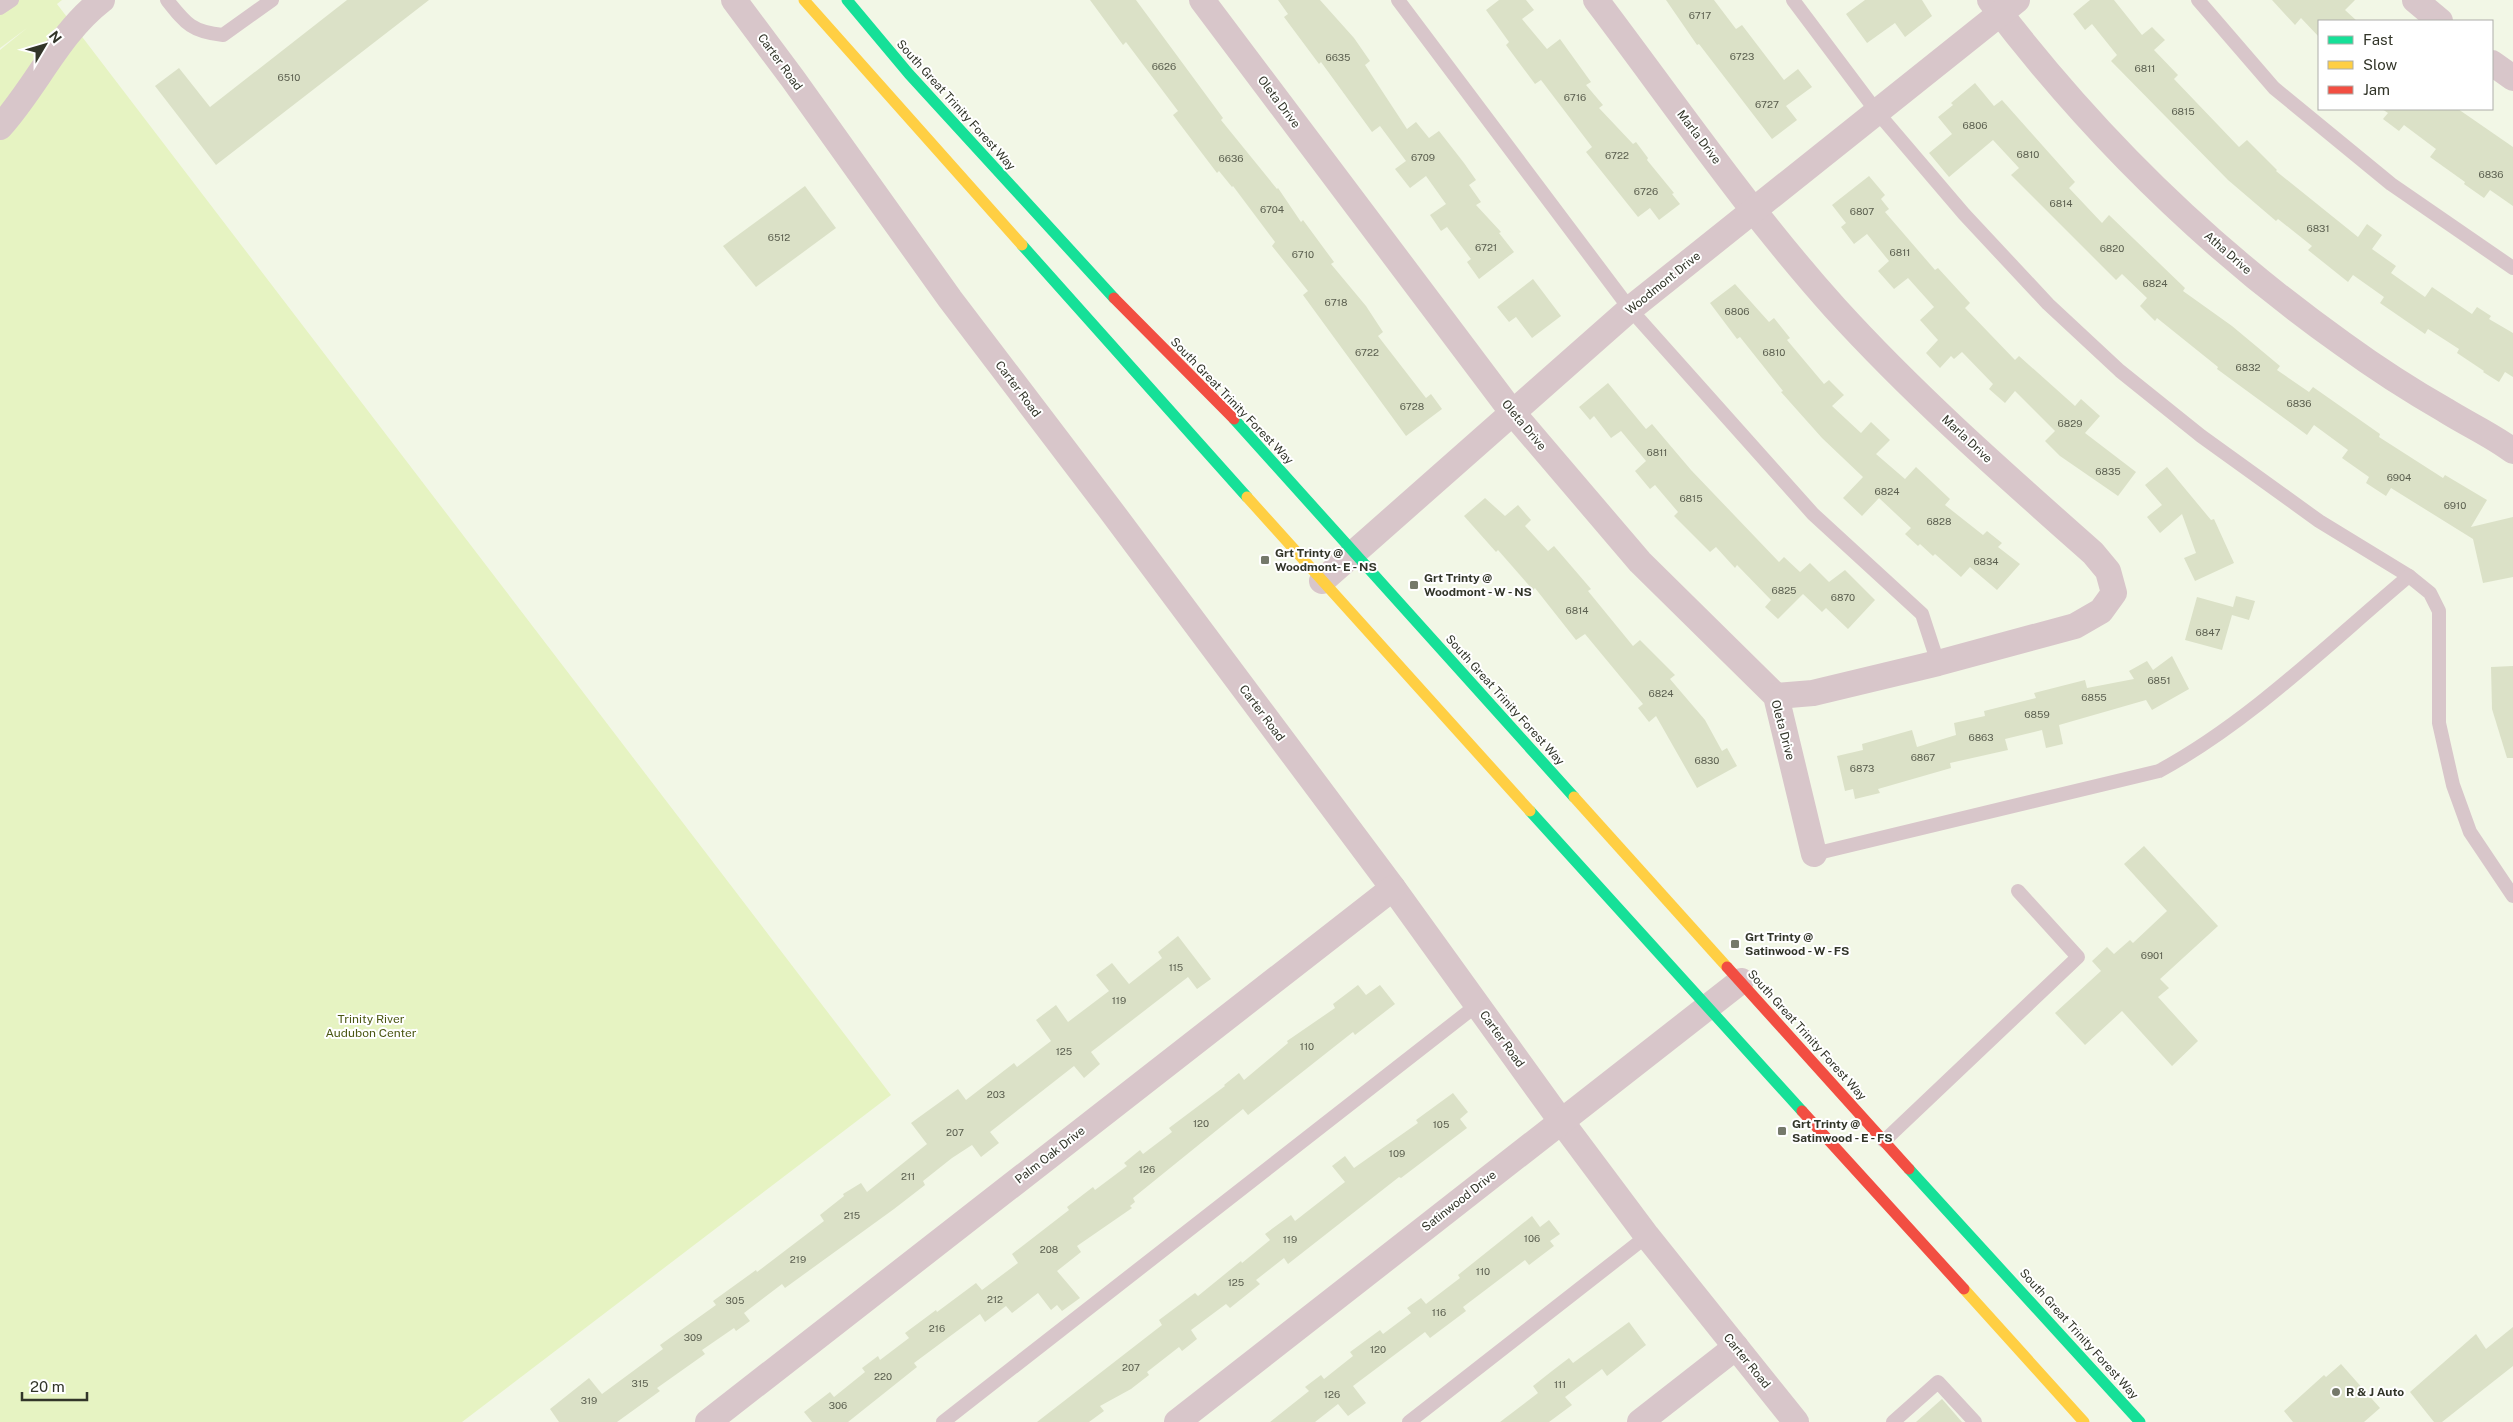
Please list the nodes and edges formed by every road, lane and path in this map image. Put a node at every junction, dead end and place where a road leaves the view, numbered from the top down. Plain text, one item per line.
1 (12, 0) edge
2 (102, 0) edge
3 (167, 0) edge
4 (272, 0) edge
5 (734, 0) edge
6 (804, 0) edge
7 (847, 0) edge
8 (1202, 0) edge
9 (1398, 0) edge
10 (1596, 0) edge
11 (1793, 0) edge
12 (2198, 0) edge
13 (2415, 0) edge
14 (2002, 4) edge
15 (0, 8) edge
16 (2439, 20) edge
17 (2493, 64) edge
18 (2513, 78) edge
19 (1876, 112) junction
20 (0, 127) edge
21 (1753, 209) junction
22 (2513, 268) edge
23 (1630, 309) junction
24 (1512, 412) junction
25 (2513, 451) edge
26 (1353, 553) junction
27 (2408, 576) junction
28 (1322, 581) junction
29 (1938, 663) junction
30 (1776, 696) junction
31 (1814, 854) joint
32 (1393, 888) junction
33 (2018, 891) dead end
34 (2513, 896) edge
35 (1741, 981) junction
36 (1477, 1005) junction
37 (1707, 1007) junction
38 (1561, 1121) junction
39 (1884, 1141) junction
40 (1647, 1236) junction
41 (1736, 1347) junction
42 (708, 1422) edge
43 (943, 1422) edge
44 (1177, 1422) edge
45 (1409, 1422) edge
46 (1640, 1422) edge
47 (1796, 1422) edge
48 (1894, 1422) edge
49 (1975, 1422) edge
50 (2084, 1422) edge
51 (2140, 1422) edge

1 - 15 lane
2 - 20 street
3 - 4 lane
5 - 32 street, Carter Road
6 - 28 main road
7 - 26 main road, South Great Trinity Forest Way
8 - 24 street, Oleta Drive
9 - 23 lane
10 - 21 street, Marla Drive
11 - 19 lane
12 - 22 lane
13 - 16 street
14 - 19 street, Woodmont Drive
14 - 25 street, Atha Drive
17 - 18 street
19 - 21 street, Woodmont Drive
19 - 27 lane
21 - 23 street, Woodmont Drive
21 - 29 street, Marla Drive
23 - 24 street, Woodmont Drive
23 - 29 lane
24 - 26 street, Woodmont Drive
24 - 30 street, Oleta Drive
26 - 28 street, Woodmont Drive
26 - 35 main road, South Great Trinity Forest Way
27 - 31 lane
27 - 34 lane
28 - 37 main road
29 - 30 street, Marla Drive
30 - 31 street, Oleta Drive
32 - 36 street, Carter Road
32 - 42 street, Palm Oak Drive
33 - 39 lane
35 - 37 street, Satinwood Drive
35 - 39 main road, South Great Trinity Forest Way
36 - 38 street, Carter Road
36 - 43 lane
37 - 38 street, Satinwood Drive
37 - 50 main road
38 - 40 street, Carter Road
38 - 44 street, Satinwood Drive
39 - 51 main road, South Great Trinity Forest Way
40 - 41 street, Carter Road
40 - 45 lane
41 - 46 street
41 - 47 street, Carter Road
48 - 49 lane

